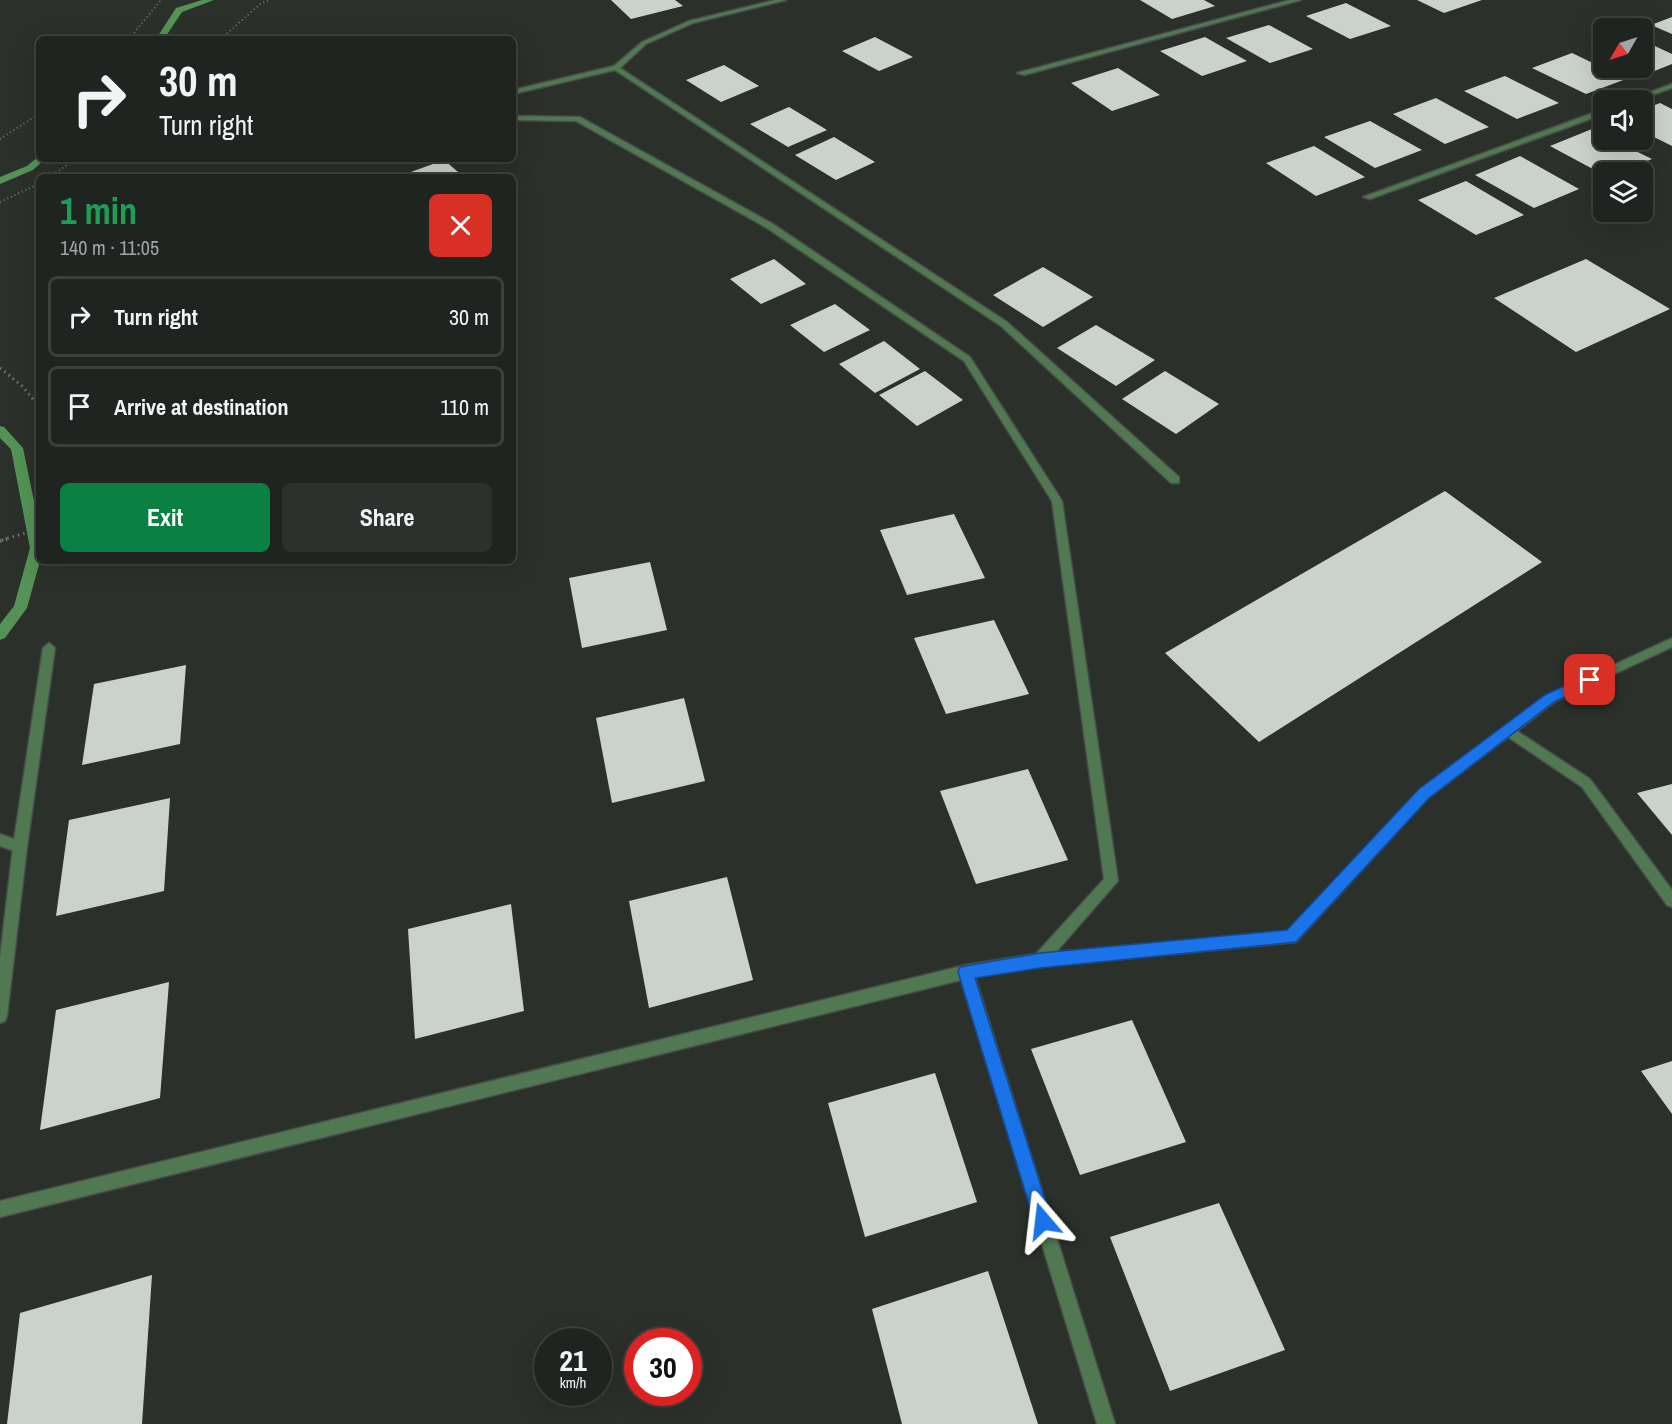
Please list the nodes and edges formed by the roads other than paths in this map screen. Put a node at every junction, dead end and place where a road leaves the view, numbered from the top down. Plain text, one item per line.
1 (783, 0) edge
2 (1298, 0) edge
3 (616, 68) junction
4 (1021, 73) dead end
5 (1672, 86) edge
6 (516, 91) edge
7 (1653, 93) edge
8 (1593, 115) edge
9 (516, 118) edge
10 (1368, 196) dead end
11 (1175, 480) dead end
12 (1672, 642) edge
13 (49, 648) dead end
14 (1508, 730) junction
15 (0, 840) edge
16 (20, 847) junction
17 (1672, 901) edge
18 (1040, 960) junction
19 (966, 972) junction
20 (0, 1016) edge
21 (0, 1209) edge
22 (1106, 1424) edge

1 - 3 street
2 - 4 street
3 - 6 street
3 - 11 street
5 - 7 street
8 - 10 street
9 - 18 street
12 - 14 street
13 - 16 street
14 - 17 street
14 - 18 street
15 - 16 street
16 - 20 street
18 - 19 street
19 - 21 street
19 - 22 street

